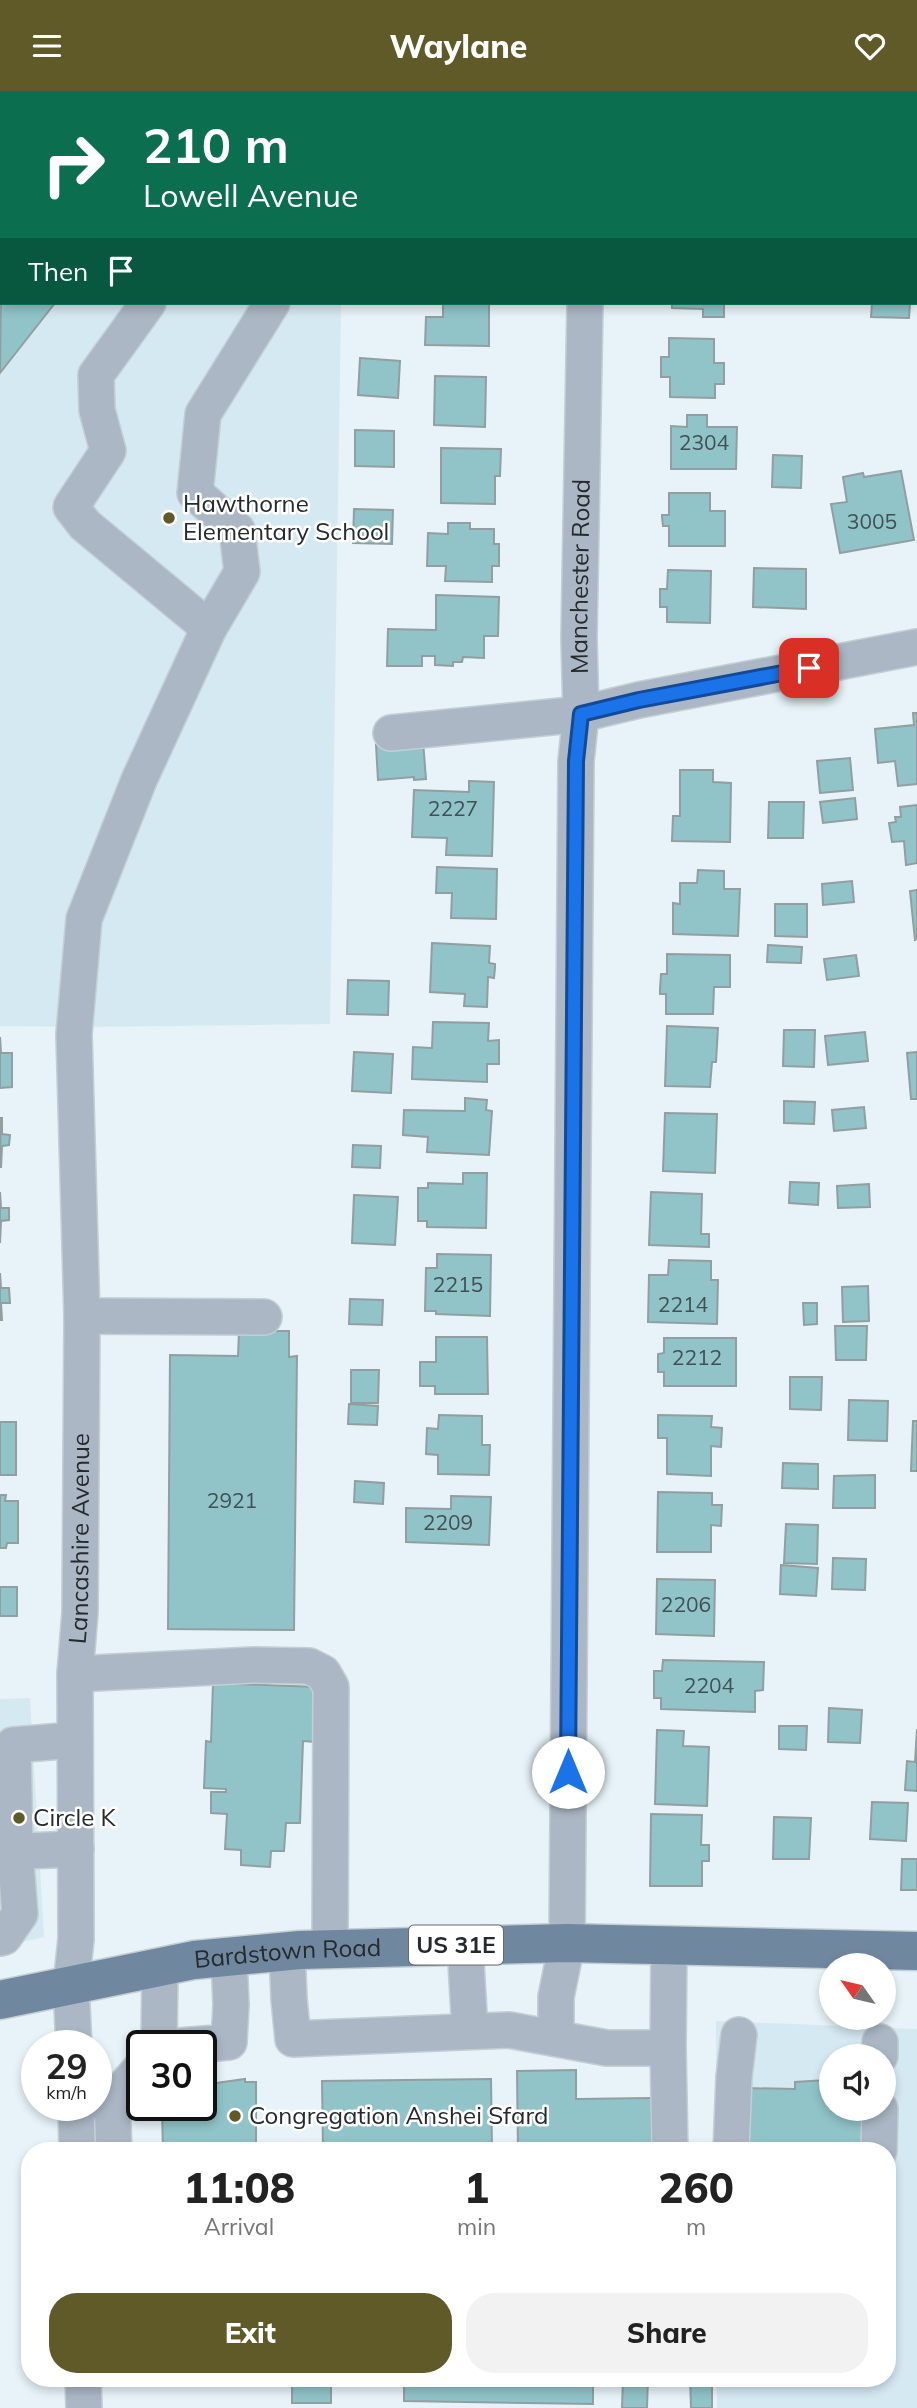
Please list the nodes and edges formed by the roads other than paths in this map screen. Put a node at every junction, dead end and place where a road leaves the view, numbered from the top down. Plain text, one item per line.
1 (147, 305) edge
2 (271, 305) edge
3 (585, 305) edge
4 (209, 628) junction
5 (917, 647) edge
6 (581, 714) junction
7 (391, 733) dead end
8 (82, 1316) junction
9 (264, 1317) dead end
10 (75, 1674) junction
11 (75, 1740) junction
12 (76, 1849) junction
13 (7, 1852) edge
14 (0, 1938) edge
15 (567, 1943) junction
16 (465, 1945) junction
17 (669, 1946) junction
18 (330, 1949) junction
19 (287, 1951) junction
20 (917, 1951) edge
21 (229, 1957) junction
22 (160, 1967) junction
23 (71, 1986) junction
24 (0, 2000) edge
25 (73, 2030) edge
26 (159, 2030) edge
27 (470, 2031) junction
28 (739, 2035) dead end
29 (556, 2038) junction
30 (217, 2043) edge
31 (668, 2049) junction
32 (126, 2081) edge
33 (112, 2094) edge
34 (76, 2121) edge
35 (108, 2121) edge
36 (880, 2121) edge
37 (77, 2142) edge
38 (112, 2142) edge
39 (670, 2142) edge
40 (731, 2142) edge
41 (879, 2142) edge
42 (83, 2387) edge
43 (84, 2408) edge

1 - 4 street
2 - 4 street, Lancashire Avenue
3 - 6 street, Manchester Road
4 - 8 street, Lancashire Avenue
5 - 6 street
6 - 7 street
6 - 15 street, Manchester Road
8 - 9 street
8 - 10 street, Lancashire Avenue
10 - 11 street, Lancashire Avenue
10 - 18 street
11 - 12 street, Lancashire Avenue
11 - 13 street
12 - 13 street
12 - 23 street, Lancashire Avenue
13 - 14 street
15 - 16 main road, Bardstown Road / US 31E
15 - 17 main road, Bardstown Road / US 31E
15 - 29 street, Manchester Road
16 - 18 main road, Bardstown Road / US 31E
16 - 27 street
17 - 20 main road, Bardstown Road / US 31E
17 - 31 street
18 - 19 main road, Bardstown Road / US 31E
19 - 21 main road, Bardstown Road / US 31E
19 - 27 street
21 - 22 main road, Bardstown Road / US 31E
21 - 30 street
22 - 23 main road, Bardstown Road / US 31E
22 - 26 street
23 - 24 main road, Bardstown Road / US 31E
23 - 25 street, Lancashire Avenue
27 - 29 street
28 - 40 street
29 - 31 street
31 - 39 street
32 - 33 street
34 - 37 street
35 - 38 street
36 - 41 street
42 - 43 street

